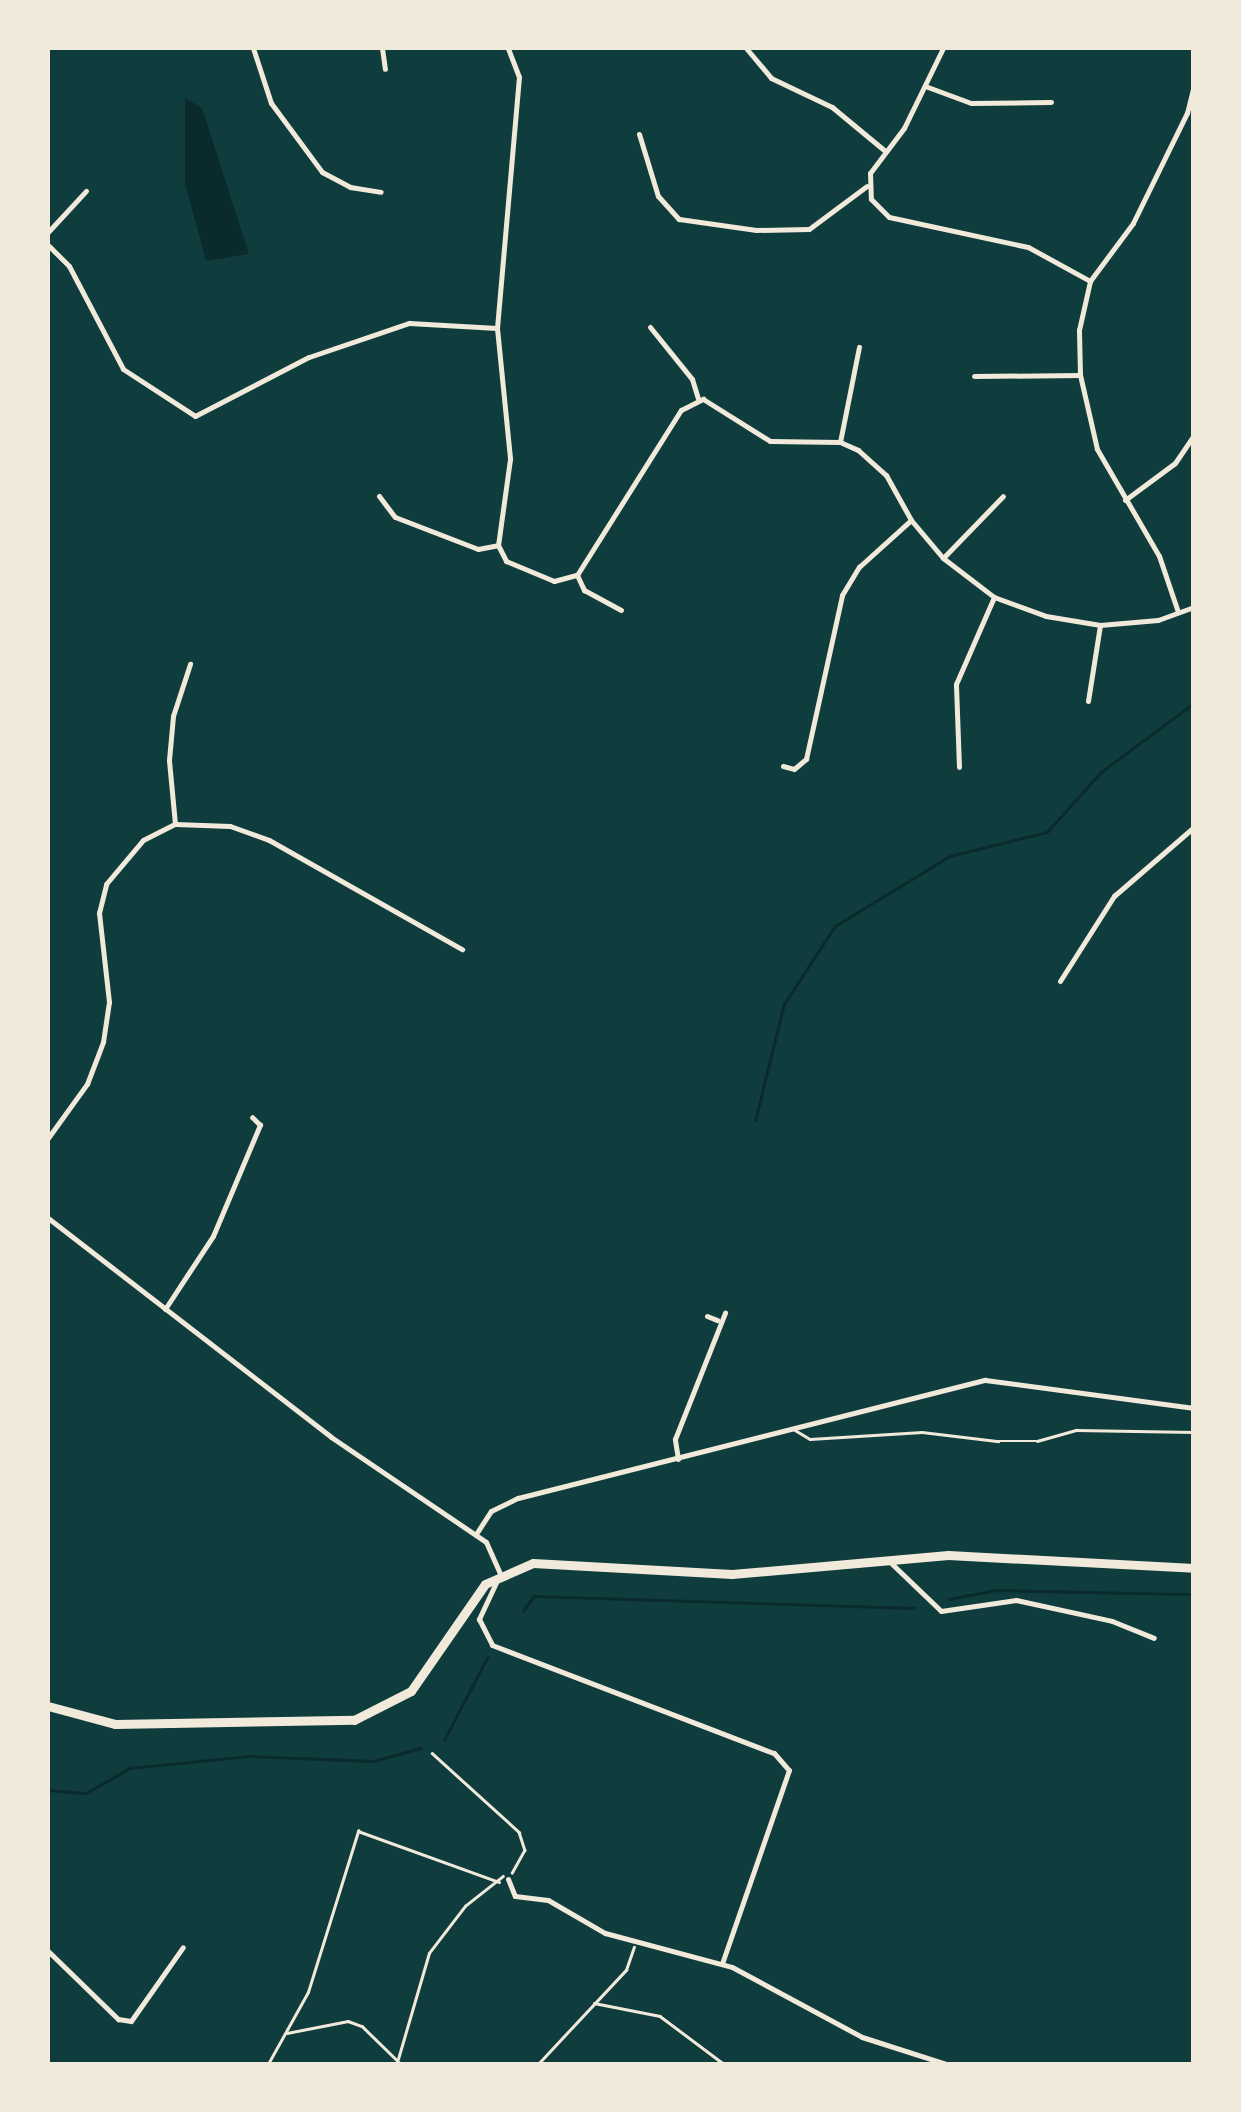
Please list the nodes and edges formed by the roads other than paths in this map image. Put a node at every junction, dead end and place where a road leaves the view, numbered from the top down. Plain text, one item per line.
1 (253, 48) edge
2 (382, 48) edge
3 (508, 48) edge
4 (746, 48) edge
5 (943, 48) edge
6 (385, 69) dead end
7 (1194, 84) edge
8 (925, 86) junction
9 (1051, 102) dead end
10 (639, 134) dead end
11 (884, 150) junction
12 (867, 186) junction
13 (86, 191) dead end
14 (381, 192) dead end
15 (48, 233) edge
16 (48, 246) edge
17 (1090, 281) junction
18 (650, 327) dead end
19 (497, 328) junction
20 (859, 347) dead end
21 (1080, 374) junction
22 (974, 376) dead end
23 (698, 399) junction
24 (1194, 436) edge
25 (840, 442) junction
26 (379, 496) dead end
27 (1003, 496) dead end
28 (1125, 500) junction
29 (911, 520) junction
30 (498, 545) junction
31 (944, 558) junction
32 (577, 575) junction
33 (994, 597) junction
34 (1194, 606) edge
35 (621, 610) dead end
36 (1178, 612) junction
37 (1100, 625) junction
38 (190, 664) dead end
39 (1088, 701) dead end
40 (784, 766) dead end
41 (959, 768) dead end
42 (176, 824) junction
43 (1194, 827) edge
44 (462, 949) dead end
45 (1060, 981) dead end
46 (252, 1118) dead end
47 (271, 1124) dead end
48 (260, 1126) junction
49 (48, 1138) edge
50 (48, 1218) edge
51 (165, 1309) junction
52 (724, 1313) dead end
53 (708, 1316) dead end
54 (718, 1320) junction
55 (1194, 1408) edge
56 (792, 1428) junction
57 (1194, 1432) edge
58 (678, 1459) junction
59 (476, 1534) junction
60 (885, 1557) junction
61 (1194, 1568) edge
62 (500, 1574) junction
63 (1154, 1638) dead end
64 (48, 1706) edge
65 (508, 1879) road end
66 (183, 1947) dead end
67 (48, 1951) edge
68 (722, 1964) junction
69 (946, 2064) edge

1 - 14 street
2 - 6 street
3 - 19 street
4 - 11 street
5 - 8 street
7 - 17 street
8 - 9 street
8 - 11 street
10 - 12 street
11 - 12 street
12 - 17 street
13 - 15 street
15 - 16 street
16 - 19 street
17 - 21 street
18 - 23 street
19 - 30 street
20 - 25 street
21 - 22 street
21 - 28 street
23 - 25 street
23 - 32 street
24 - 28 street
25 - 29 street
26 - 30 street
27 - 31 street
28 - 36 street
29 - 31 street
29 - 40 street
30 - 32 street
31 - 33 street
32 - 35 street
33 - 37 street
33 - 41 street
34 - 36 street
36 - 37 street
37 - 39 street
38 - 42 street
42 - 44 street
42 - 49 street
43 - 45 street
46 - 48 street
47 - 48 street
48 - 51 street
50 - 51 street
51 - 59 street
52 - 54 street
53 - 54 street
54 - 58 street
55 - 56 street
56 - 57 lane
56 - 58 street
58 - 59 street
59 - 62 street
60 - 61 main road
60 - 62 main road
60 - 63 street
62 - 64 main road
62 - 68 street
65 - 68 street
66 - 67 street
68 - 69 street

